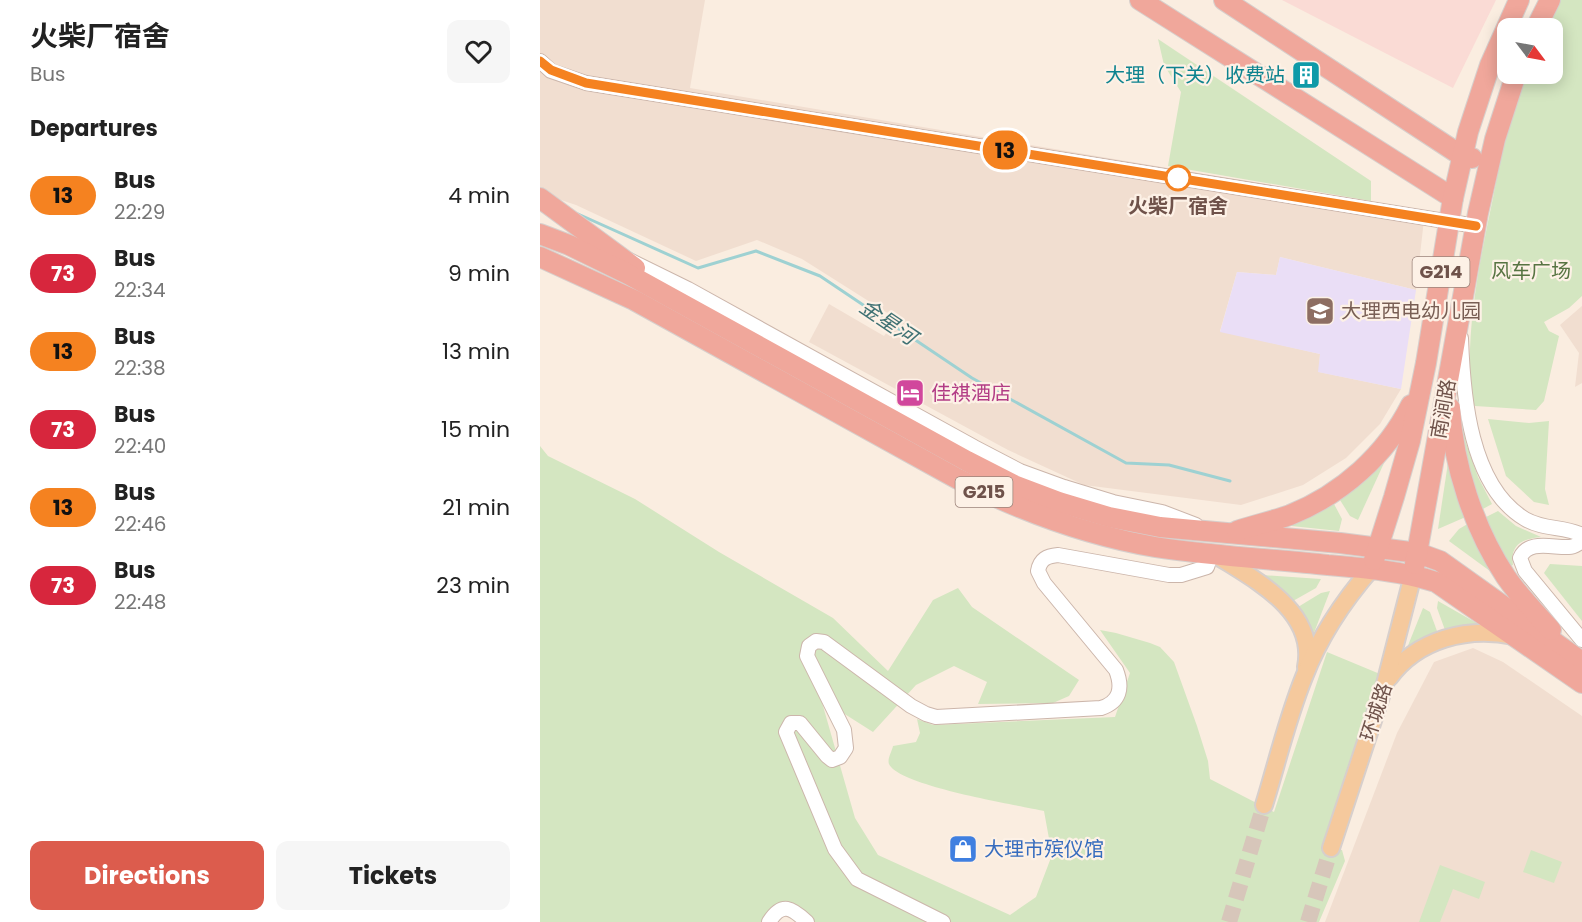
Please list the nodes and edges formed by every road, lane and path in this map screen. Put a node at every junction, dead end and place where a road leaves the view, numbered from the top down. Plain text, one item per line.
1 (1140, 0) edge
2 (1520, 0) edge
3 (1550, 0) edge
4 (1226, 1) edge
5 (1154, 5) edge
6 (1541, 18) edge
7 (540, 61) edge
8 (1513, 84) edge
9 (1462, 156) junction
10 (1489, 163) junction
11 (540, 198) edge
12 (1454, 198) junction
13 (1450, 221) junction
14 (1476, 226) junction
15 (540, 234) edge
16 (617, 254) junction
17 (540, 257) edge
18 (680, 303) junction
19 (1461, 313) junction
20 (671, 321) junction
21 (1451, 364) junction
22 (1424, 375) junction
23 (1221, 534) junction
24 (1582, 535) edge
25 (1582, 541) edge
26 (1376, 548) junction
27 (1212, 553) junction
28 (1418, 553) junction
29 (1372, 568) junction
30 (1413, 575) junction
31 (1517, 637) junction
32 (1580, 653) edge
33 (1304, 677) junction
34 (1582, 683) edge
35 (1385, 684) junction
36 (1264, 806) tunnel mouth
37 (1331, 848) tunnel mouth
38 (769, 922) edge
39 (807, 922) edge
40 (943, 922) edge

1 - 5 highway
2 - 9 highway, 南涧路 / G214
3 - 6 highway
4 - 9 highway
5 - 12 highway
7 - 13 street
8 - 10 highway, 南涧路 / G214
9 - 10 highway
9 - 12 highway, 南涧路 / G214
10 - 14 highway, 南涧路 / G214
11 - 16 highway, G215
12 - 13 highway, 南涧路 / G214
13 - 14 street
13 - 22 highway, 南涧路 / G214
14 - 19 highway, 南涧路 / G214
15 - 18 highway
16 - 18 highway, G215
16 - 23 street
17 - 20 highway, G215
18 - 20 highway
18 - 23 highway, G215
19 - 21 highway, 南涧路 / G214
19 - 24 street
20 - 27 highway, G215
21 - 28 highway, 南涧路 / G214
21 - 32 highway
22 - 23 highway
22 - 26 highway, 南涧路 / G214
23 - 26 highway, G215
25 - 32 street
26 - 28 highway
26 - 29 highway, 南涧路
27 - 29 highway, G215
27 - 33 main road
27 - 40 street
28 - 30 highway, 南涧路
28 - 32 highway
29 - 30 highway
29 - 33 main road
30 - 31 highway
30 - 35 main road, 环城路
31 - 34 highway
31 - 35 main road
33 - 36 main road
35 - 37 main road, 环城路
38 - 39 street

